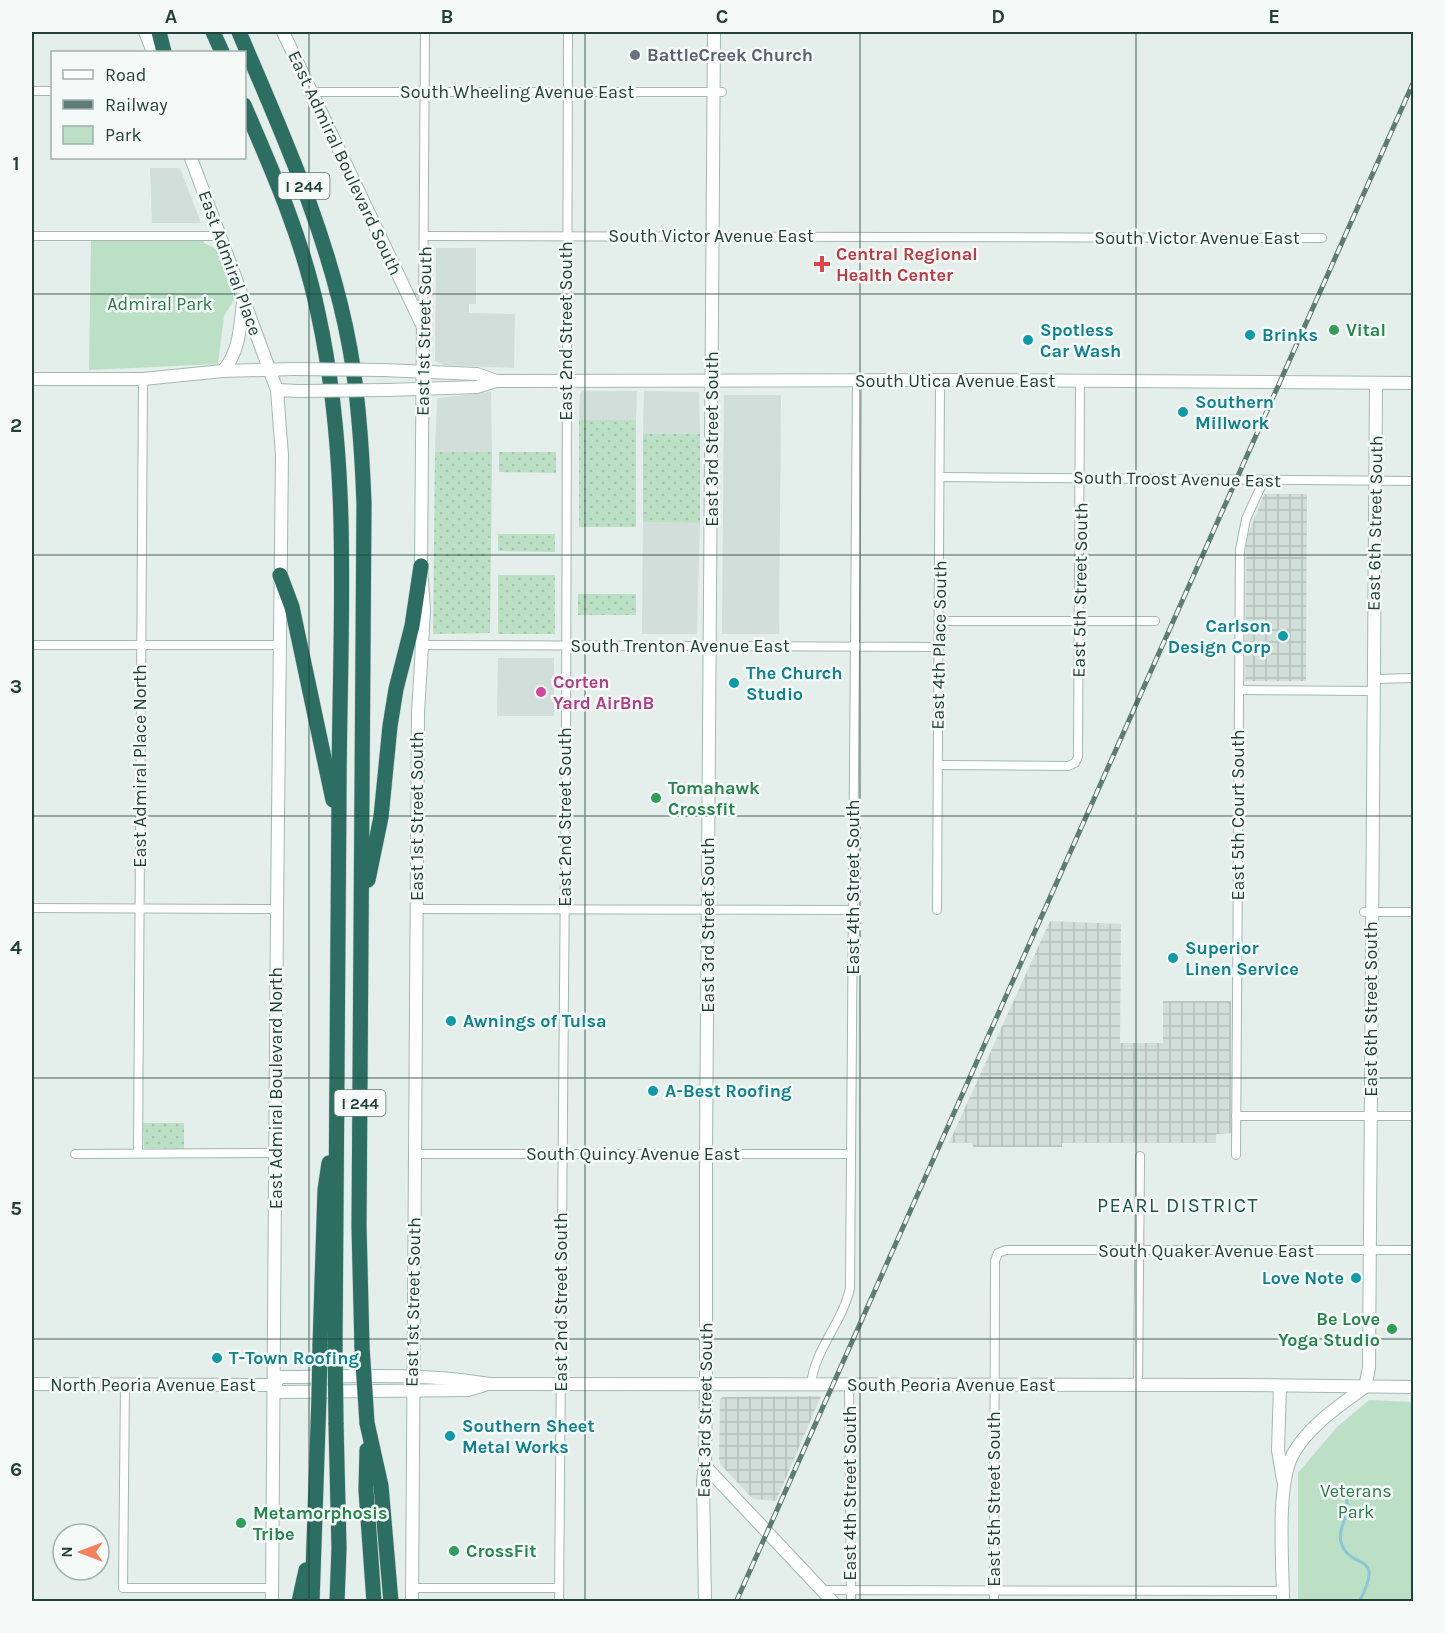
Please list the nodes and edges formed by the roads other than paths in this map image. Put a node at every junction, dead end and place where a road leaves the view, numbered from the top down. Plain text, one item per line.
1 (145, 32) edge
2 (159, 32) edge
3 (213, 32) edge
4 (239, 32) edge
5 (283, 32) edge
6 (425, 32) edge
7 (568, 32) edge
8 (714, 32) edge
9 (153, 51) edge
10 (164, 51) edge
11 (222, 51) edge
12 (32, 91) edge
13 (51, 91) edge
14 (424, 91) junction
15 (311, 92) junction
16 (568, 92) junction
17 (718, 92) junction
18 (246, 110) edge
19 (191, 159) edge
20 (32, 236) edge
21 (220, 236) junction
22 (424, 236) junction
23 (567, 236) junction
24 (713, 237) junction
25 (1322, 238) dead end
26 (244, 300) junction
27 (423, 327) junction
28 (270, 369) junction
29 (423, 370) junction
30 (223, 371) junction
31 (143, 379) junction
32 (32, 380) edge
33 (940, 380) junction
34 (1080, 380) junction
35 (496, 381) junction
36 (566, 381) junction
37 (712, 381) junction
38 (857, 381) junction
39 (1376, 383) junction
40 (1413, 383) edge
41 (277, 390) junction
42 (423, 390) junction
43 (940, 477) junction
44 (1081, 478) junction
45 (1264, 480) junction
46 (1376, 481) junction
47 (1413, 482) edge
48 (422, 566) junction
49 (280, 575) junction
50 (939, 621) junction
51 (1155, 621) dead end
52 (1079, 622) junction
53 (32, 645) edge
54 (141, 645) junction
55 (279, 645) junction
56 (422, 645) junction
57 (566, 646) junction
58 (711, 646) junction
59 (855, 646) junction
60 (939, 647) junction
61 (1413, 678) edge
62 (1373, 685) junction
63 (1239, 690) junction
64 (938, 765) junction
65 (339, 827) junction
66 (32, 908) edge
67 (139, 908) junction
68 (277, 909) junction
69 (417, 909) junction
70 (565, 909) junction
71 (708, 910) junction
72 (853, 910) junction
73 (937, 910) dead end
74 (1368, 912) junction
75 (1413, 912) edge
76 (361, 913) junction
77 (1236, 1116) junction
78 (1371, 1116) junction
79 (1413, 1116) edge
80 (138, 1153) junction
81 (275, 1153) junction
82 (75, 1154) dead end
83 (415, 1154) junction
84 (562, 1154) junction
85 (706, 1154) junction
86 (851, 1154) junction
87 (1236, 1155) dead end
88 (1140, 1156) dead end
89 (1370, 1250) junction
90 (1413, 1250) edge
91 (1138, 1251) junction
92 (998, 1253) joint
93 (328, 1346) junction
94 (412, 1378) junction
95 (32, 1384) edge
96 (125, 1384) junction
97 (489, 1384) junction
98 (560, 1384) junction
99 (274, 1385) junction
100 (706, 1385) junction
101 (812, 1385) junction
102 (849, 1385) junction
103 (994, 1386) junction
104 (1138, 1386) junction
105 (1280, 1386) junction
106 (1365, 1387) junction
107 (1413, 1387) edge
108 (412, 1392) junction
109 (367, 1423) junction
110 (705, 1466) junction
111 (1283, 1484) junction
112 (315, 1523) junction
113 (339, 1548) junction
114 (272, 1588) junction
115 (412, 1588) junction
116 (559, 1588) junction
117 (823, 1590) junction
118 (851, 1590) junction
119 (994, 1590) junction
120 (1139, 1590) junction
121 (1283, 1596) edge
122 (1139, 1601) edge
123 (272, 1602) edge
124 (299, 1602) edge
125 (312, 1602) edge
126 (337, 1602) edge
127 (342, 1602) edge
128 (374, 1602) edge
129 (391, 1602) edge
130 (412, 1602) edge
131 (559, 1602) edge
132 (705, 1602) edge
133 (833, 1602) edge
134 (851, 1602) edge
135 (994, 1602) edge

1 - 9 main road
2 - 10 highway
3 - 11 highway
4 - 76 highway, I 244
5 - 15 main road, East Admiral Boulevard South
6 - 14 street, East 1st Street South
7 - 16 street, East 2nd Street South
8 - 17 main road, East 3rd Street South
12 - 13 street
14 - 15 street, South Wheeling Avenue East
14 - 16 street, South Wheeling Avenue East
14 - 22 street, East 1st Street South
15 - 27 main road, East Admiral Boulevard South
16 - 17 street, South Wheeling Avenue East
16 - 23 street, East 2nd Street South
17 - 24 main road, East 3rd Street South
18 - 65 highway, I 244
19 - 21 main road, East Admiral Place
20 - 21 street
21 - 26 main road, East Admiral Place
22 - 23 street, South Victor Avenue East
22 - 27 street, East 1st Street South
23 - 24 street, South Victor Avenue East
23 - 36 street, East 2nd Street South
24 - 25 street, South Victor Avenue East
24 - 37 main road, East 3rd Street South
26 - 28 main road, East Admiral Place
26 - 30 main road
27 - 29 main road, East 1st Street South
28 - 29 main road, South Utica Avenue East, bridge
28 - 30 main road, South Utica Avenue East
28 - 41 main road
29 - 35 main road, South Utica Avenue East
29 - 42 main road, East 1st Street South
30 - 31 main road, South Utica Avenue East
31 - 32 main road, South Utica Avenue East
31 - 54 street, East Admiral Place North
33 - 34 main road, South Utica Avenue East
33 - 38 main road, South Utica Avenue East
33 - 43 street, East 4th Place South
34 - 39 main road, South Utica Avenue East
34 - 44 street, East 5th Street South
35 - 36 main road, South Utica Avenue East
35 - 42 main road, South Utica Avenue East
36 - 37 main road, South Utica Avenue East
36 - 57 street, East 2nd Street South
37 - 38 main road, South Utica Avenue East
37 - 58 main road, East 3rd Street South
38 - 59 street, East 4th Street South
39 - 40 main road, South Utica Avenue East
39 - 46 main road, East 6th Street South
41 - 42 main road, South Utica Avenue East, bridge
41 - 49 main road
42 - 48 main road, East 1st Street South
43 - 44 street, South Troost Avenue East
43 - 50 street, East 4th Place South
44 - 45 street, South Troost Avenue East
44 - 52 street, East 5th Street South
45 - 46 street, South Troost Avenue East
45 - 63 street, East 5th Court South
46 - 47 street, South Troost Avenue East
46 - 62 main road, East 6th Street South
48 - 56 main road, East 1st Street South
48 - 76 highway
49 - 55 main road, East Admiral Boulevard North
49 - 65 highway
50 - 52 street
50 - 60 street, East 4th Place South
51 - 52 street
52 - 64 street, East 5th Street South
53 - 54 street
54 - 55 street
54 - 67 street, East Admiral Place North
55 - 68 main road, East Admiral Boulevard North
56 - 57 street, South Trenton Avenue East
56 - 69 main road, East 1st Street South
57 - 58 street, South Trenton Avenue East
57 - 70 street, East 2nd Street South
58 - 59 street, South Trenton Avenue East
58 - 71 main road, East 3rd Street South
59 - 60 street, South Trenton Avenue East
59 - 72 street, East 4th Street South
60 - 64 street, East 4th Place South
61 - 62 street
62 - 63 street
62 - 74 main road, East 6th Street South
63 - 77 street, East 5th Court South
64 - 73 street, East 4th Place South
65 - 93 highway, I 244
66 - 67 street
67 - 68 street
67 - 80 street, East Admiral Place North
68 - 81 main road, East Admiral Boulevard North
69 - 70 street
69 - 83 main road, East 1st Street South
70 - 71 street
70 - 84 street, East 2nd Street South
71 - 72 street
71 - 85 main road, East 3rd Street South
72 - 86 street, East 4th Street South
74 - 75 street
74 - 78 main road, East 6th Street South
76 - 109 highway, I 244, bridge
77 - 78 street
77 - 87 street, East 5th Court South
78 - 79 street
78 - 89 main road, East 6th Street South
80 - 81 street
80 - 82 street
81 - 99 main road, East Admiral Boulevard North
83 - 84 street, South Quincy Avenue East
83 - 94 main road, East 1st Street South
84 - 85 street, South Quincy Avenue East
84 - 98 street, East 2nd Street South
85 - 86 street, South Quincy Avenue East
85 - 100 main road, East 3rd Street South
86 - 101 street, East 4th Street South
88 - 91 street
89 - 90 street, South Quaker Avenue East
89 - 91 street, South Quaker Avenue East
89 - 106 main road, East 6th Street South
91 - 92 street, South Quaker Avenue East
91 - 104 street
92 - 103 street, East 5th Street South
93 - 112 highway, bridge
93 - 113 highway, bridge
94 - 97 main road, South Peoria Avenue East
94 - 99 main road, South Peoria Avenue East
94 - 108 main road, East 1st Street South
95 - 96 main road, North Peoria Avenue East
96 - 99 main road, North Peoria Avenue East
96 - 114 street
97 - 98 main road, South Peoria Avenue East
97 - 108 main road, South Peoria Avenue East
98 - 100 main road, South Peoria Avenue East
98 - 116 street, East 2nd Street South
99 - 108 main road, South Peoria Avenue East
99 - 114 main road, East Admiral Boulevard North
100 - 101 main road, South Peoria Avenue East
100 - 110 main road, East 3rd Street South
101 - 102 main road, South Peoria Avenue East
102 - 103 main road, South Peoria Avenue East
102 - 118 street, East 4th Street South
103 - 104 main road, South Peoria Avenue East
103 - 119 street, East 5th Street South
104 - 105 main road, South Peoria Avenue East
105 - 106 main road, South Peoria Avenue East
105 - 111 main road
106 - 107 main road, South Peoria Avenue East
106 - 111 main road
108 - 115 main road, East 1st Street South
109 - 128 highway, I 244
109 - 129 highway
110 - 117 main road
110 - 132 main road, East 3rd Street South
111 - 121 main road
112 - 124 highway
112 - 125 highway
113 - 126 highway
113 - 127 highway
114 - 123 main road, East Admiral Boulevard North
115 - 116 street
115 - 130 main road, East 1st Street South
116 - 131 street, East 2nd Street South
117 - 118 street
117 - 133 main road
118 - 119 street
118 - 134 street, East 4th Street South
119 - 120 street
119 - 135 street, East 5th Street South
120 - 121 street
120 - 122 street

